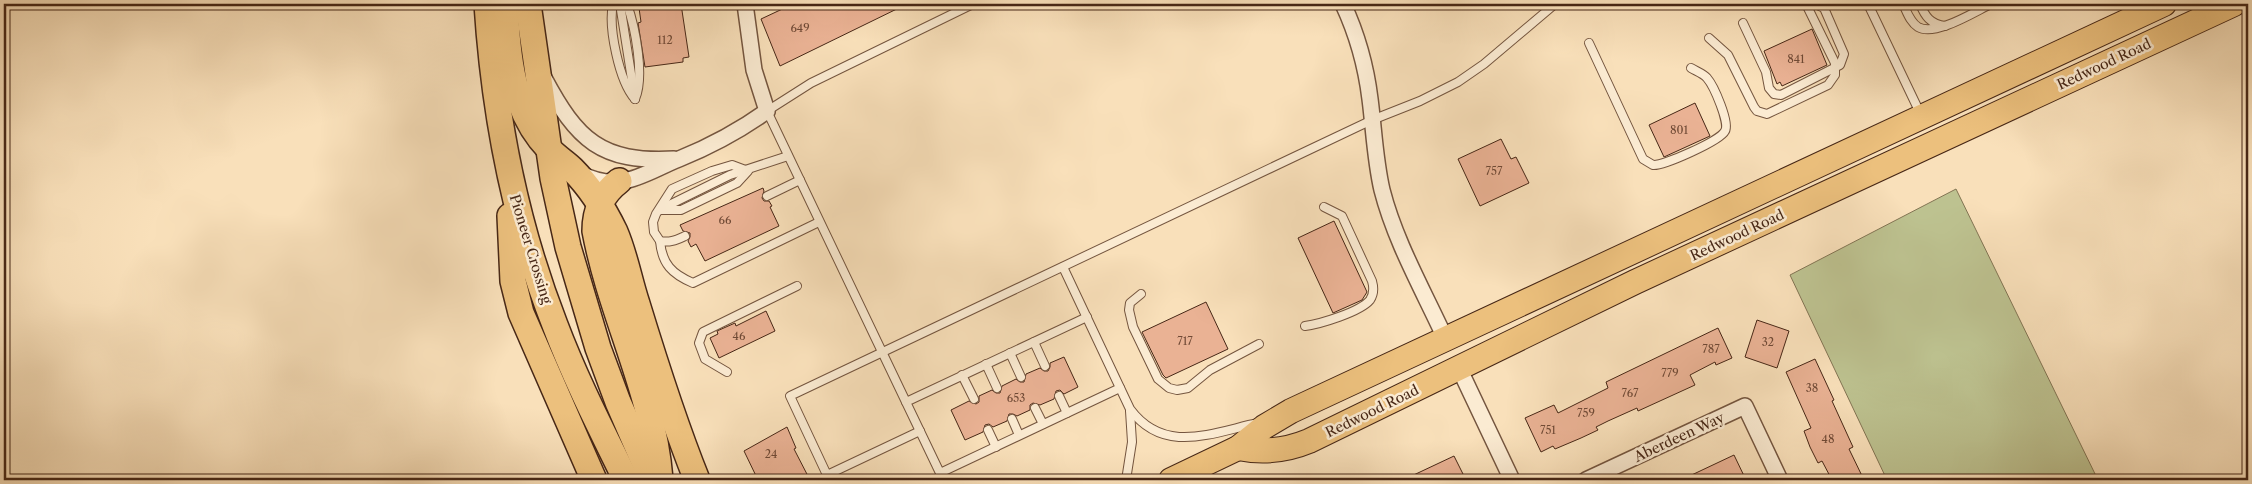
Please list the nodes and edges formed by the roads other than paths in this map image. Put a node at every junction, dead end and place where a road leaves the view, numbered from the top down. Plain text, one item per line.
1 (487, 4) edge
2 (505, 4) edge
3 (528, 4) edge
4 (613, 4) edge
5 (620, 4) edge
6 (627, 4) edge
7 (745, 4) edge
8 (973, 4) edge
9 (1343, 4) edge
10 (1555, 4) edge
11 (1806, 4) edge
12 (1814, 4) edge
13 (1868, 4) edge
14 (1903, 4) edge
15 (1920, 4) edge
16 (1991, 4) edge
17 (2164, 4) edge
18 (2234, 4) edge
19 (1743, 22) dead end
20 (1945, 26) junction
21 (1709, 38) dead end
22 (1589, 43) dead end
23 (534, 56) junction
24 (1691, 68) dead end
25 (1835, 68) junction
26 (635, 99) junction
27 (767, 111) junction
28 (1921, 116) junction
29 (1372, 120) junction
30 (549, 149) junction
31 (788, 156) junction
32 (678, 159) junction
33 (571, 168) junction
34 (748, 171) junction
35 (800, 180) junction
36 (619, 181) junction
37 (512, 186) junction
38 (767, 196) dead end
39 (600, 203) junction
40 (1324, 207) dead end
41 (659, 210) junction
42 (819, 222) junction
43 (685, 236) dead end
44 (660, 241) junction
45 (1063, 267) junction
46 (797, 286) dead end
47 (1140, 294) dead end
48 (1086, 317) junction
49 (1305, 326) dead end
50 (1445, 338) junction
51 (1034, 342) junction
52 (1259, 344) dead end
53 (881, 352) junction
54 (1010, 353) junction
55 (986, 364) junction
56 (1044, 366) dead end
57 (1459, 368) junction
58 (727, 372) dead end
59 (962, 375) junction
60 (1021, 377) dead end
61 (997, 388) dead end
62 (1120, 388) junction
63 (1059, 396) dead end
64 (974, 399) dead end
65 (906, 402) junction
66 (1035, 408) dead end
67 (1130, 409) junction
68 (1067, 413) junction
69 (1012, 419) dead end
70 (1277, 419) junction
71 (1043, 424) junction
72 (988, 430) dead end
73 (920, 431) junction
74 (1019, 436) junction
75 (996, 446) junction
76 (1238, 448) junction
77 (594, 480) edge
78 (626, 480) edge
79 (652, 480) edge
80 (660, 480) edge
81 (697, 480) edge
82 (1126, 480) edge
83 (1170, 480) edge
84 (1512, 480) edge
85 (1586, 480) edge
86 (1780, 480) edge

1 - 37 highway, Pioneer Crossing
2 - 30 highway
3 - 23 highway
4 - 26 lane
5 - 26 lane
6 - 26 lane
7 - 27 street
8 - 27 lane
9 - 29 street
10 - 29 lane
11 - 25 lane
12 - 25 lane
13 - 28 lane
14 - 20 lane
15 - 20 lane
16 - 20 lane
17 - 28 main road
18 - 57 main road, Redwood Road
19 - 25 lane
21 - 25 lane
22 - 24 lane
23 - 30 highway
23 - 32 street
27 - 31 lane
27 - 32 street
28 - 50 main road
29 - 45 lane
29 - 50 street
30 - 33 highway
30 - 79 highway
31 - 34 lane
31 - 35 lane
32 - 36 street
33 - 36 street
33 - 39 highway
34 - 41 lane
34 - 41 lane
35 - 38 lane
35 - 42 lane
36 - 39 highway
37 - 77 highway
37 - 78 highway, Pioneer Crossing
39 - 80 highway
39 - 81 highway
40 - 49 lane
41 - 44 lane
42 - 44 lane
42 - 53 lane
43 - 44 lane
45 - 48 lane
45 - 53 lane
46 - 58 lane
47 - 52 lane
48 - 51 lane
48 - 62 lane
50 - 70 main road
51 - 54 lane
51 - 56 lane
53 - 65 lane
53 - 73 lane
54 - 55 lane
54 - 60 lane
55 - 59 lane
55 - 61 lane
57 - 76 main road, Redwood Road
57 - 84 street
59 - 64 lane
59 - 65 lane
62 - 67 lane
62 - 68 lane
63 - 68 lane
65 - 73 lane
66 - 71 lane
67 - 70 lane
67 - 82 lane
68 - 71 lane
69 - 74 lane
70 - 76 main road
71 - 74 lane
72 - 75 lane
73 - 75 lane
74 - 75 lane
76 - 83 main road
85 - 86 street, Aberdeen Way

